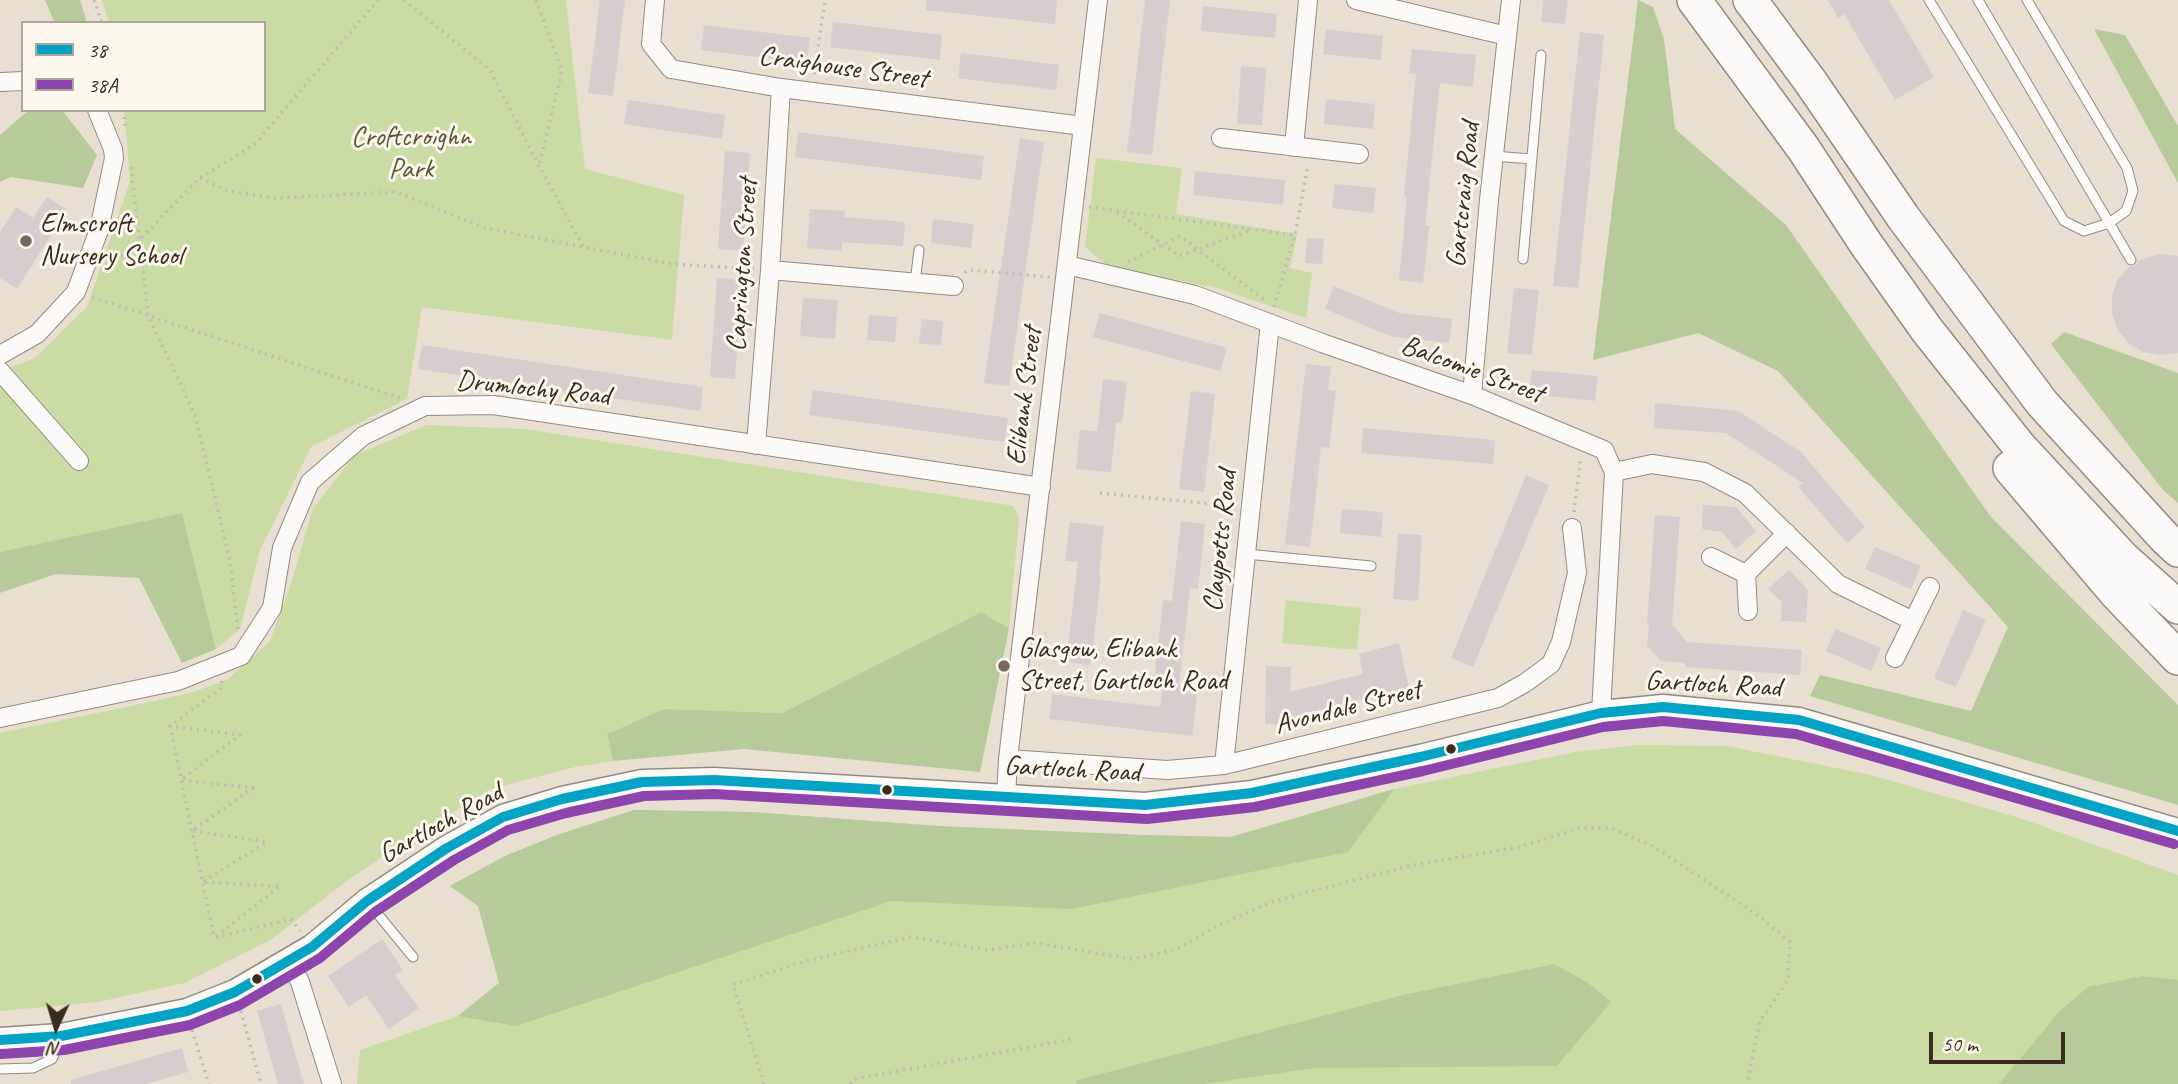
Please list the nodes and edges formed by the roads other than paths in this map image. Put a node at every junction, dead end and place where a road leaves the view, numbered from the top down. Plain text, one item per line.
1 (655, 0) edge
2 (1098, 0) edge
3 (1308, 0) edge
4 (1356, 0) edge
5 (1511, 0) edge
6 (1694, 0) edge
7 (1750, 0) edge
8 (1929, 0) edge
9 (1978, 0) edge
10 (2027, 0) edge
11 (1507, 36) junction
12 (1541, 55) dead end
13 (21, 81) edge
14 (0, 82) edge
15 (781, 88) junction
16 (98, 112) edge
17 (1083, 126) junction
18 (1221, 138) dead end
19 (1302, 148) junction
20 (1359, 154) dead end
21 (1493, 156) junction
22 (1532, 159) junction
23 (2109, 223) junction
24 (919, 250) dead end
25 (1523, 258) dead end
26 (2131, 260) dead end
27 (770, 270) junction
28 (1067, 271) junction
29 (915, 282) junction
30 (954, 286) road end
31 (1272, 315) junction
32 (1927, 330) junction
33 (0, 355) edge
34 (0, 371) edge
35 (1472, 395) junction
36 (756, 445) junction
37 (79, 461) dead end
38 (1614, 472) junction
39 (1041, 487) junction
40 (1573, 528) road end
41 (1787, 533) junction
42 (2178, 550) edge
43 (1246, 554) junction
44 (1711, 557) dead end
45 (1371, 566) dead end
46 (1577, 573) junction
47 (1746, 574) junction
48 (1608, 576) junction
49 (1930, 587) dead end
50 (2178, 607) edge
51 (1748, 611) dead end
52 (1913, 621) junction
53 (1895, 658) dead end
54 (2178, 658) edge
55 (1601, 713) junction
56 (0, 718) edge
57 (1008, 759) junction
58 (1224, 765) junction
59 (1006, 798) junction
60 (2178, 831) edge
61 (367, 901) junction
62 (413, 957) dead end
63 (289, 960) junction
64 (61, 1036) junction
65 (0, 1040) edge
66 (0, 1069) edge
67 (332, 1084) edge

1 - 15 street, Craighouse Street
2 - 17 street, Elibank Street
3 - 19 street
4 - 11 street
5 - 11 street, Gartcraig Road
6 - 32 highway
7 - 42 highway
8 - 23 lane
9 - 23 lane
10 - 23 lane
11 - 21 street, Gartcraig Road
12 - 22 lane
13 - 14 street
15 - 17 street, Craighouse Street
15 - 27 street, Caprington Street
16 - 33 street
17 - 28 street, Elibank Street
18 - 19 street
19 - 20 street
21 - 22 lane
21 - 35 street, Gartcraig Road
22 - 25 lane
23 - 26 lane
24 - 29 lane
27 - 29 street
27 - 36 street, Caprington Street
28 - 31 street, Balcomie Street
28 - 39 street, Elibank Street
29 - 30 street
31 - 35 street, Balcomie Street
31 - 43 street, Claypotts Road
32 - 50 highway
32 - 54 highway
34 - 37 street
35 - 38 street, Balcomie Street
36 - 39 street, Drumlochy Road
36 - 56 street, Drumlochy Road
38 - 41 street
38 - 48 street
39 - 57 street, Elibank Street
40 - 46 street, Avondale Street
41 - 47 street
41 - 52 street
43 - 45 lane
43 - 58 street, Claypotts Road
44 - 47 street
46 - 48 street
46 - 58 street, Avondale Street
47 - 51 street
48 - 55 street
49 - 52 street
52 - 53 street
55 - 59 main road, Gartloch Road
55 - 60 main road, Gartloch Road
57 - 58 street, Avondale Street
57 - 59 street, Elibank Street
59 - 61 main road, Gartloch Road
61 - 62 lane
61 - 63 main road, Gartloch Road
63 - 64 main road, Gartloch Road
63 - 67 street
64 - 65 main road, Gartloch Road
64 - 66 lane

